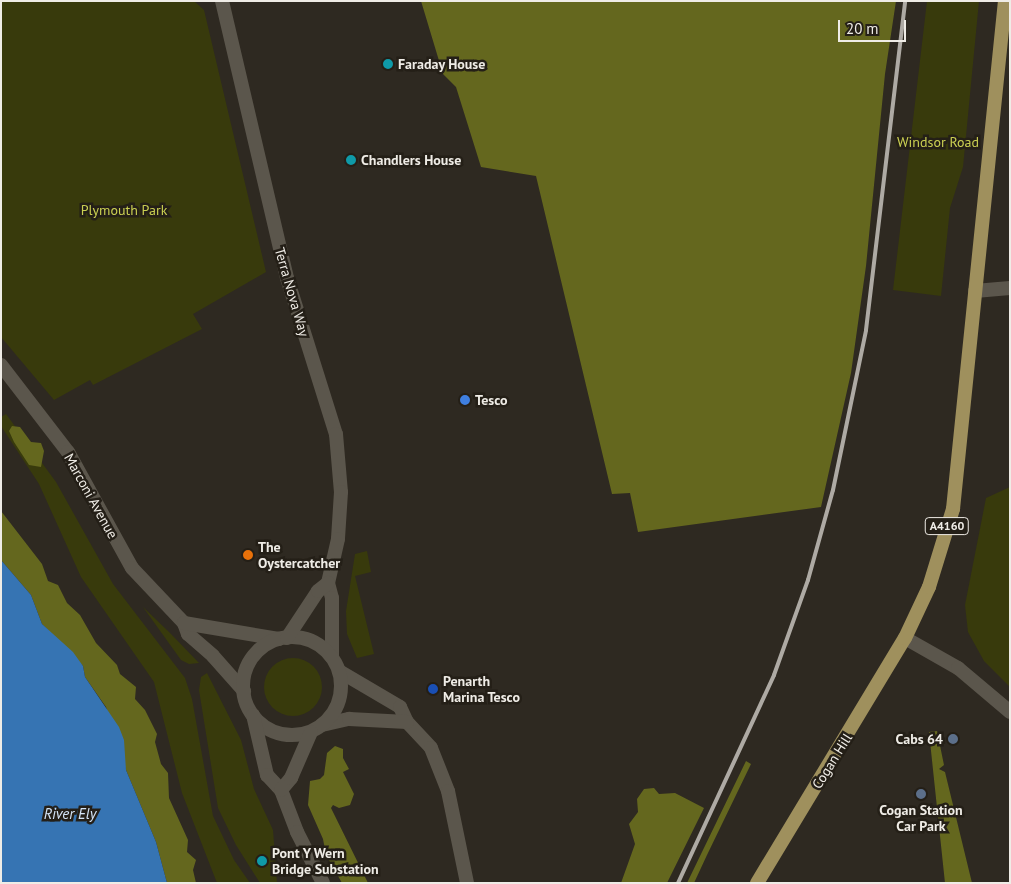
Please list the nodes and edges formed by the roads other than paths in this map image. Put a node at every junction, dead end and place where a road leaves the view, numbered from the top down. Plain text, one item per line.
1 (222, 1) edge
2 (1005, 1) edge
3 (1010, 288) edge
4 (975, 291) junction
5 (1, 365) edge
6 (328, 583) junction
7 (184, 624) junction
8 (283, 638) junction
9 (905, 638) junction
10 (332, 657) junction
11 (339, 671) junction
12 (244, 691) junction
13 (1010, 712) edge
14 (253, 715) junction
15 (407, 722) junction
16 (317, 729) junction
17 (281, 790) junction
18 (323, 883) edge
19 (468, 883) edge
20 (757, 883) edge

1 - 6 street, Terra Nova Way
2 - 4 main road, A4160
3 - 4 street
4 - 9 main road, A4160
5 - 7 street, Marconi Avenue
6 - 8 street, Terra Nova Way
6 - 10 street, Terra Nova Way
7 - 8 street
7 - 12 street, Marconi Avenue
8 - 10 street
8 - 12 street
9 - 13 street
9 - 20 main road, Cogan Hill / A4160
10 - 11 street
11 - 15 street
11 - 16 street
12 - 14 street
14 - 16 street
14 - 17 street
15 - 16 street
15 - 19 street
16 - 17 street
17 - 18 street

